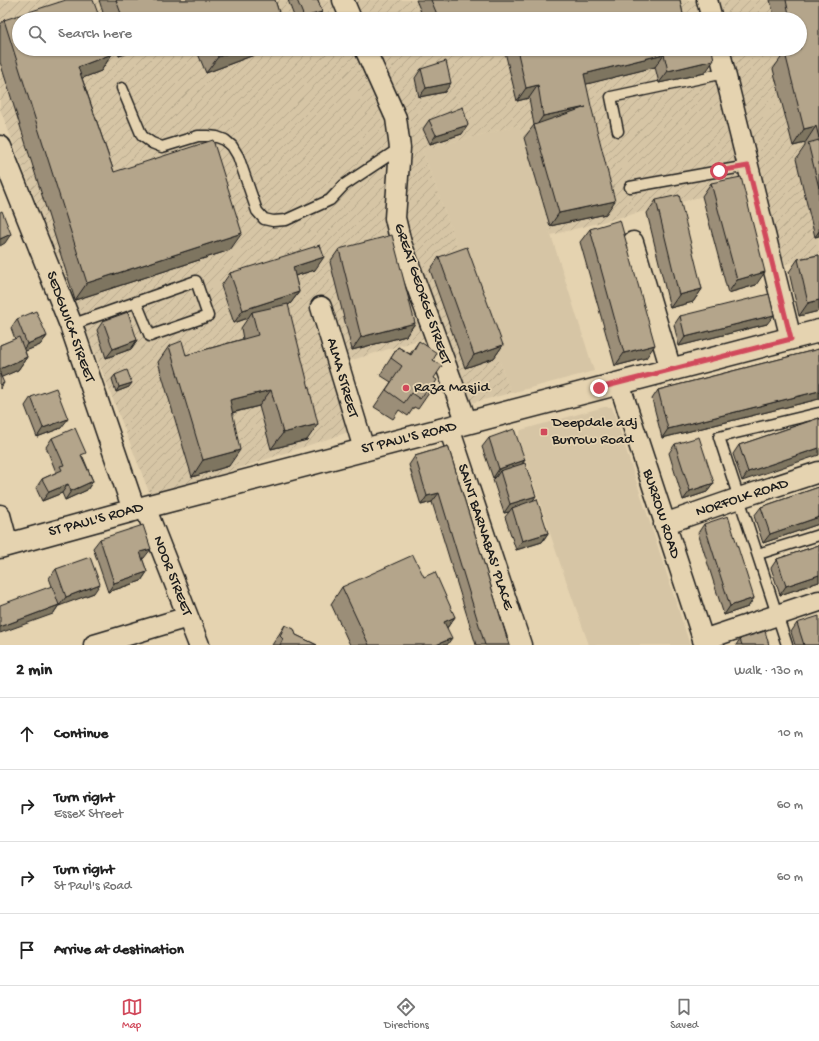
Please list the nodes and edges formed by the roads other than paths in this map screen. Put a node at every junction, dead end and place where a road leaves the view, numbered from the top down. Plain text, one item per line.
1 (343, 0) edge
2 (707, 0) edge
3 (348, 12) edge
4 (710, 12) edge
5 (368, 56) edge
6 (721, 56) edge
7 (725, 73) junction
8 (122, 88) dead end
9 (618, 131) dead end
10 (0, 147) edge
11 (400, 148) junction
12 (748, 166) junction
13 (630, 187) dead end
14 (633, 242) dead end
15 (136, 302) junction
16 (321, 306) dead end
17 (70, 325) junction
18 (819, 331) edge
19 (791, 339) junction
20 (670, 370) junction
21 (609, 386) junction
22 (819, 413) edge
23 (458, 426) junction
24 (364, 449) junction
25 (819, 472) edge
26 (738, 498) junction
27 (140, 508) junction
28 (0, 515) edge
29 (664, 524) junction
30 (819, 535) edge
31 (4, 546) edge
32 (758, 554) junction
33 (819, 601) edge
34 (776, 615) junction
35 (188, 617) junction
36 (704, 642) edge
37 (94, 645) edge
38 (199, 645) edge
39 (521, 645) edge
40 (787, 645) edge

1 - 3 street
2 - 4 street
5 - 11 street, GREAT GEORGE STREET
6 - 7 street
7 - 9 lane
7 - 12 street
8 - 11 lane
10 - 17 street, SEDGWICK STREET
11 - 23 street, GREAT GEORGE STREET
12 - 13 lane
12 - 19 street
14 - 20 street
15 - 15 lane
15 - 17 lane
16 - 24 street, ALMA STREET
17 - 27 street, SEDGWICK STREET
18 - 19 street, ST PAUL'S ROAD
19 - 20 street, ST PAUL'S ROAD
20 - 21 street, ST PAUL'S ROAD
21 - 23 street, ST PAUL'S ROAD
21 - 29 street, BURROW ROAD
22 - 26 lane
23 - 24 street, ST PAUL'S ROAD
23 - 39 street, SAINT BARNABAS' PLACE
24 - 27 street, ST PAUL'S ROAD
25 - 26 street, NORFOLK ROAD
26 - 29 street, NORFOLK ROAD
26 - 32 lane
27 - 31 street, ST PAUL'S ROAD
27 - 35 street, NOOR STREET
28 - 31 street
29 - 36 street, BURROW ROAD
30 - 32 lane
32 - 34 lane
33 - 34 street
34 - 36 street
34 - 40 lane
35 - 37 street
35 - 38 street, NOOR STREET

